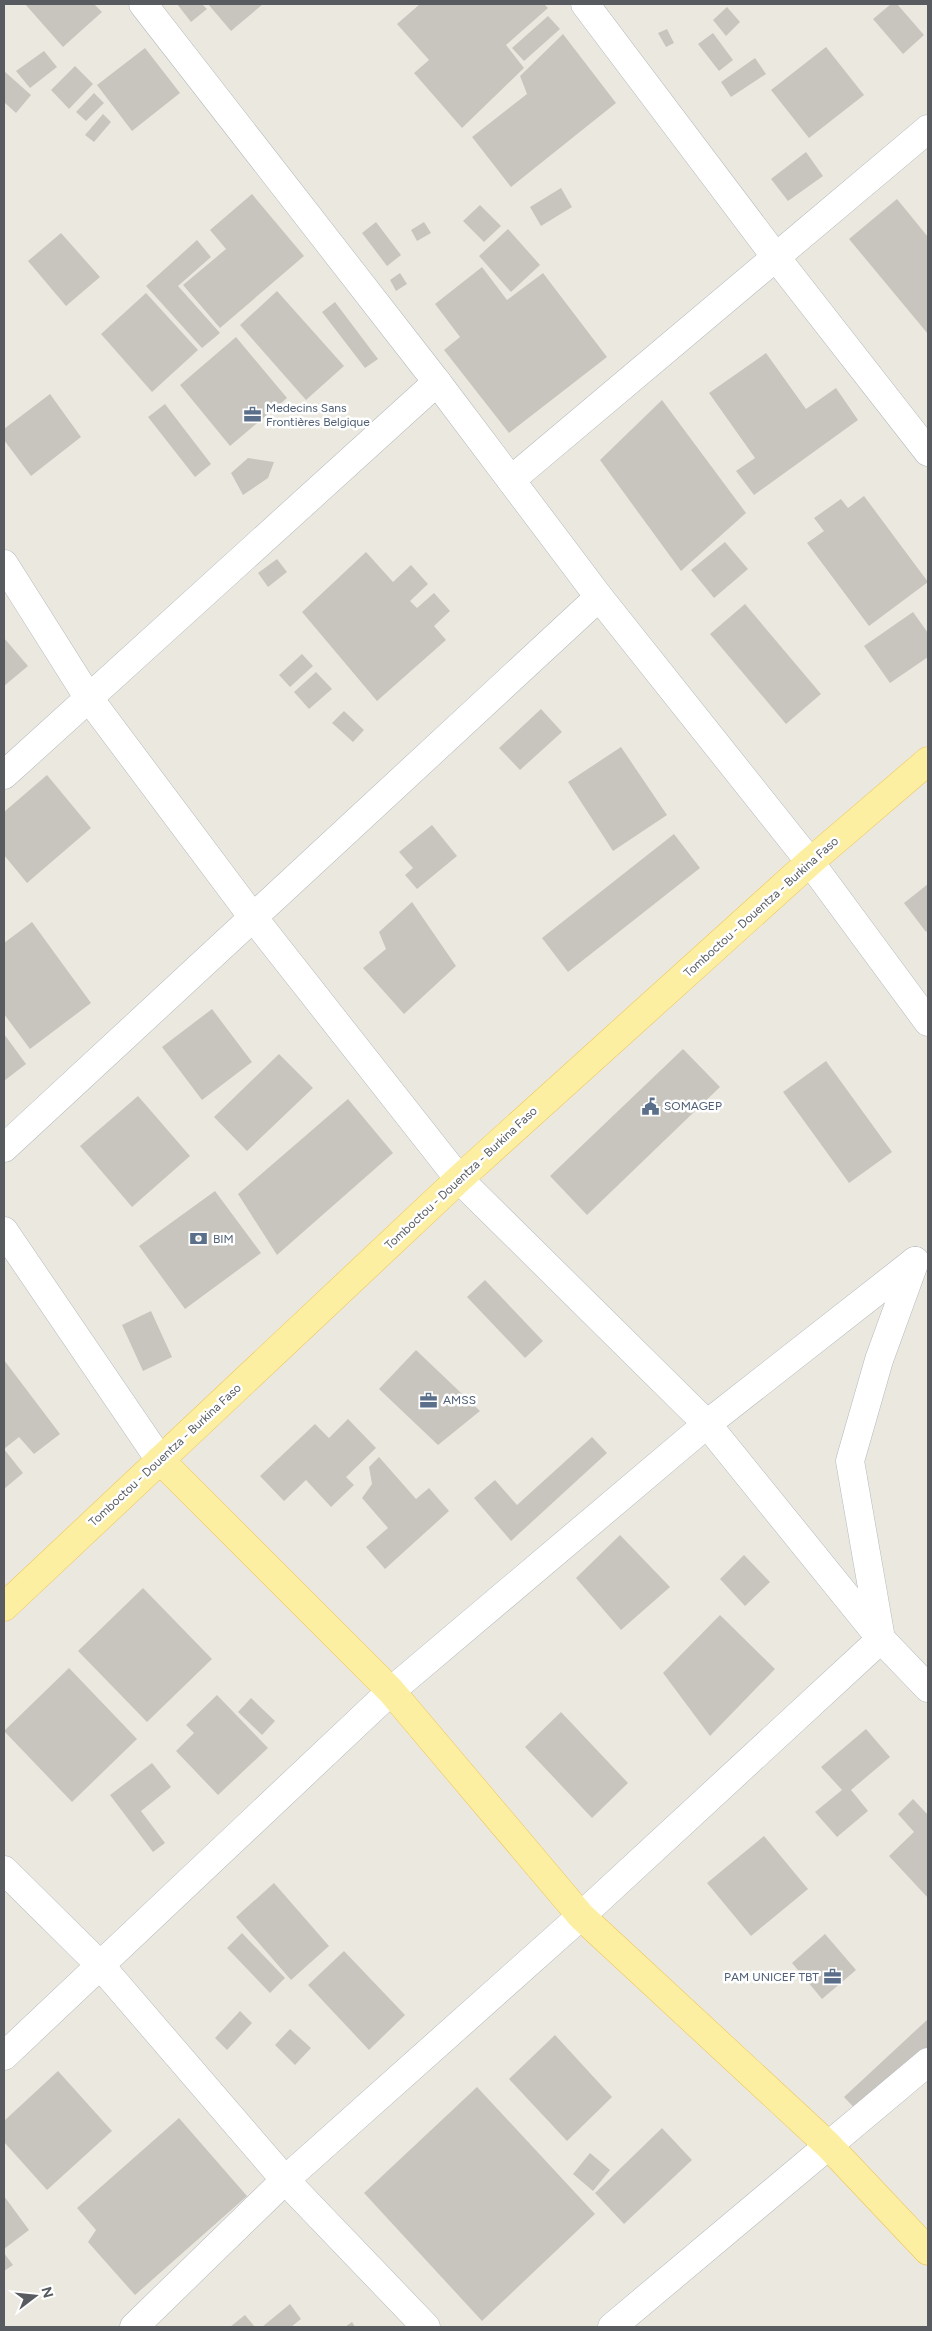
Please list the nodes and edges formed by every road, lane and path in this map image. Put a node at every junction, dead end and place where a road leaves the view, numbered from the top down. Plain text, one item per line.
1 (143, 4) edge
2 (585, 4) edge
3 (928, 129) edge
4 (775, 256) junction
5 (437, 382) junction
6 (928, 452) edge
7 (511, 480) junction
8 (4, 564) edge
9 (599, 597) junction
10 (88, 697) junction
11 (928, 761) edge
12 (4, 775) edge
13 (810, 862) junction
14 (252, 916) junction
15 (928, 1022) edge
16 (4, 1148) edge
17 (459, 1179) junction
18 (4, 1231) edge
19 (922, 1256) edge
20 (707, 1424) junction
21 (160, 1460) junction
22 (4, 1607) edge
23 (881, 1639) junction
24 (928, 1688) edge
25 (391, 1691) junction
26 (4, 1870) edge
27 (581, 1916) junction
28 (100, 1965) junction
29 (4, 2056) edge
30 (928, 2062) edge
31 (828, 2145) junction
32 (285, 2180) junction
33 (928, 2251) edge
34 (134, 2327) edge
35 (426, 2327) edge
36 (612, 2327) edge

1 - 5 street
2 - 4 street
3 - 4 street
4 - 6 street
4 - 7 street
5 - 7 street
5 - 10 street
7 - 9 street
8 - 10 street
9 - 13 street
9 - 14 street
10 - 12 street
10 - 14 street
11 - 13 main road, Tomboctou - Douentza - Burkina Faso
13 - 15 street
13 - 17 main road, Tomboctou - Douentza - Burkina Faso
14 - 16 street
14 - 17 street
17 - 20 street
17 - 21 main road, Tomboctou - Douentza - Burkina Faso
18 - 21 street
19 - 20 street
19 - 23 street
20 - 23 street
20 - 25 street
21 - 22 main road, Tomboctou - Douentza - Burkina Faso
21 - 25 main road
23 - 24 street
23 - 27 street
25 - 27 main road
25 - 28 street
26 - 28 street
27 - 31 main road
27 - 32 street
28 - 29 street
28 - 32 street
30 - 31 street
31 - 33 main road
31 - 36 street
32 - 34 street
32 - 35 street

